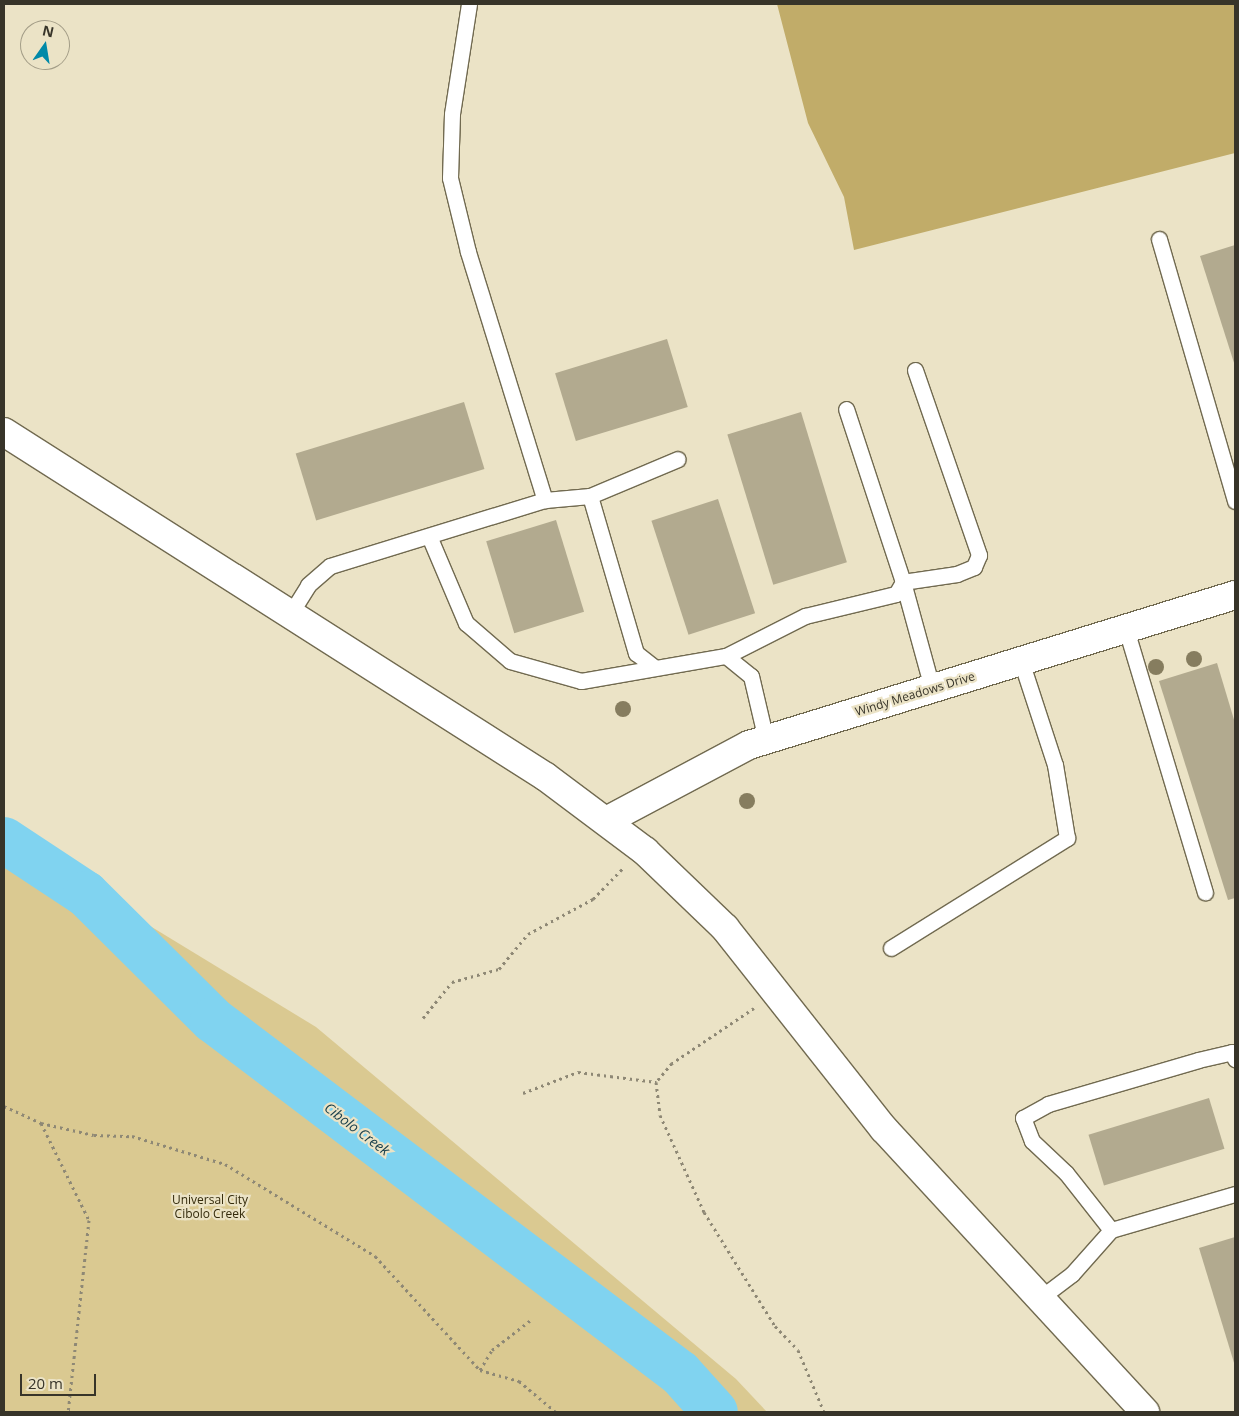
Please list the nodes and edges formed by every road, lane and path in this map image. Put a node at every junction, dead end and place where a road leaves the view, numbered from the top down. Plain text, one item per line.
1 (469, 4) edge
2 (1159, 239) dead end
3 (915, 370) dead end
4 (846, 409) dead end
5 (4, 432) edge
6 (678, 459) dead end
7 (1234, 491) edge
8 (590, 496) junction
9 (545, 500) junction
10 (429, 536) junction
11 (903, 582) junction
12 (1235, 595) edge
13 (289, 616) junction
14 (1126, 629) junction
15 (726, 656) junction
16 (1022, 661) junction
17 (654, 667) junction
18 (932, 688) junction
19 (766, 740) junction
20 (606, 821) junction
21 (645, 851) junction
22 (1205, 892) dead end
23 (891, 948) dead end
24 (775, 992) junction
25 (423, 1018) dead end
26 (1235, 1060) edge
27 (656, 1082) junction
28 (523, 1093) dead end
29 (4, 1106) edge
30 (41, 1123) junction
31 (1235, 1194) edge
32 (1111, 1230) junction
33 (1039, 1299) junction
34 (532, 1319) dead end
35 (480, 1370) junction
36 (68, 1412) edge
37 (556, 1412) edge
38 (824, 1412) edge
39 (1145, 1412) edge

1 - 9 lane
2 - 7 lane
3 - 11 lane
4 - 11 lane
5 - 13 main road
6 - 8 lane
8 - 9 lane
8 - 17 lane
9 - 10 lane
10 - 13 lane
10 - 17 lane
11 - 15 lane
11 - 18 lane
12 - 14 main road, Windy Meadows Drive
13 - 20 main road
14 - 16 main road, Windy Meadows Drive
14 - 22 lane
15 - 17 lane
15 - 19 lane
16 - 18 main road, Windy Meadows Drive
16 - 23 lane
18 - 19 main road, Windy Meadows Drive
19 - 20 main road, Windy Meadows Drive
20 - 21 main road
21 - 24 main road
21 - 25 path
24 - 27 path
24 - 33 main road
26 - 32 lane
27 - 28 path
27 - 38 path
29 - 30 path
30 - 35 path
30 - 36 path
31 - 32 lane
32 - 33 lane
33 - 39 main road
34 - 35 path
35 - 37 path

